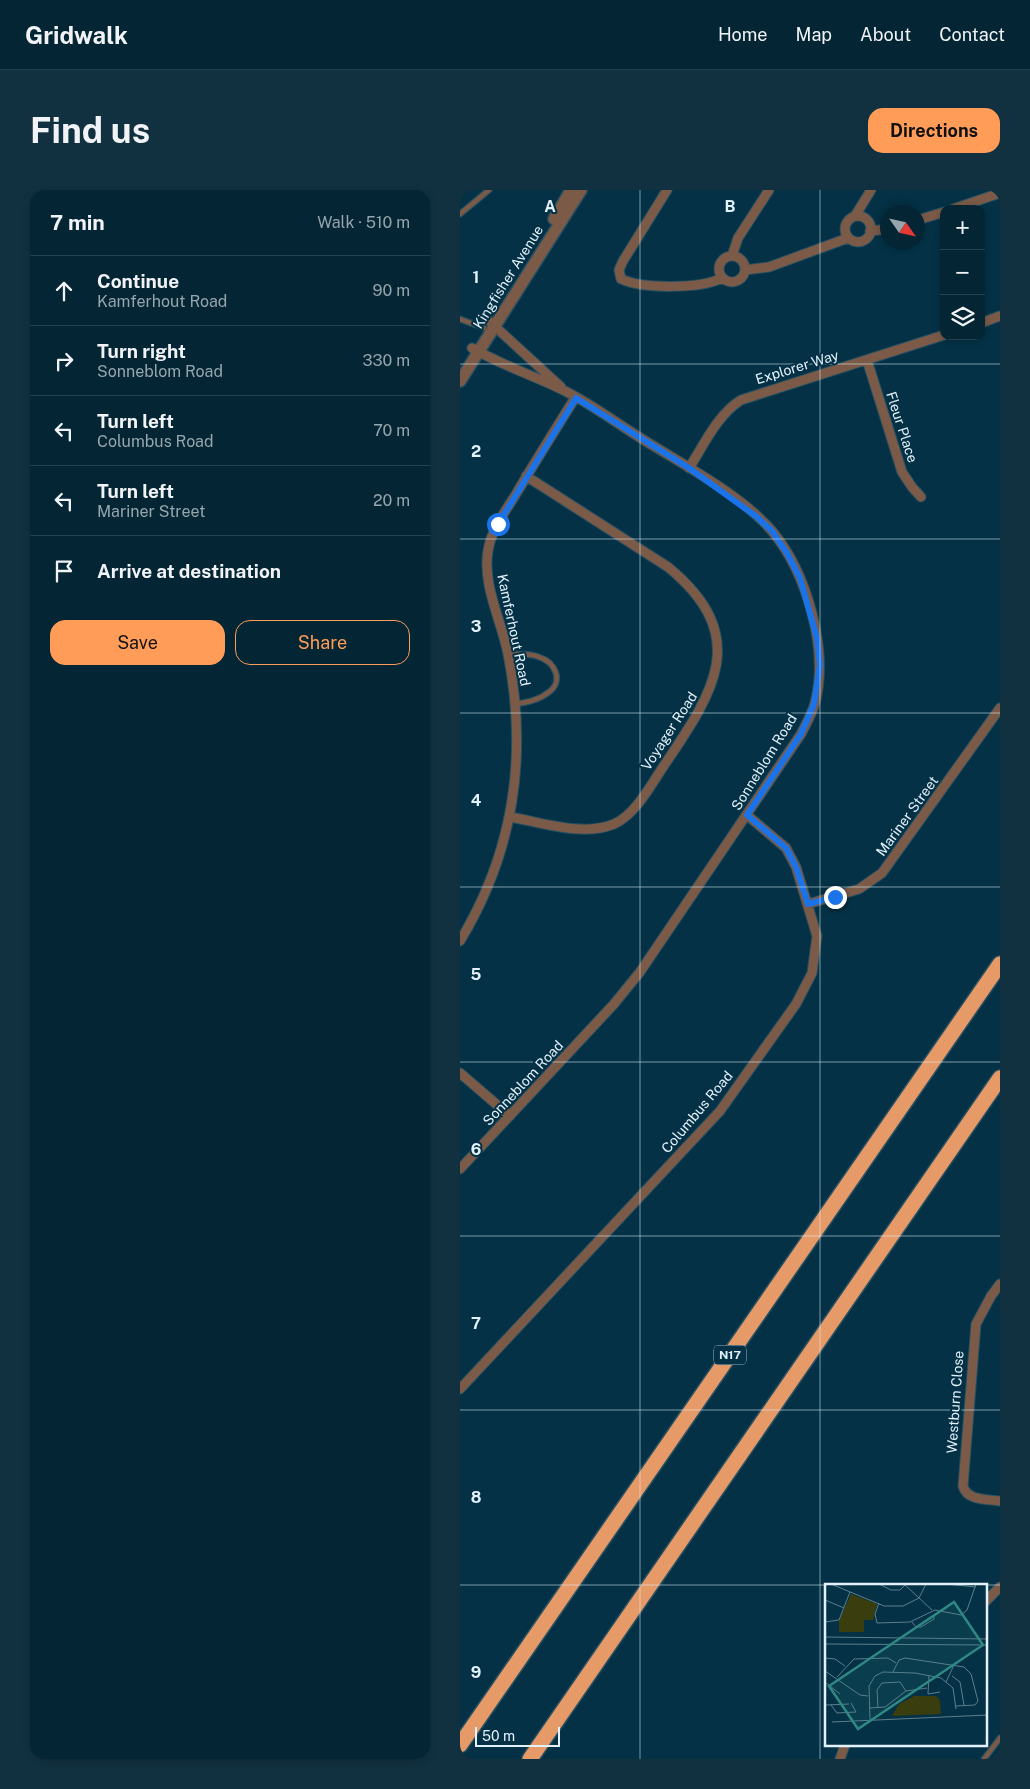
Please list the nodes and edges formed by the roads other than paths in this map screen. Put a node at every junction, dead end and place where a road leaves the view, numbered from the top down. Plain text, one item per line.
1 (489, 190) edge
2 (571, 190) edge
3 (582, 190) edge
4 (667, 190) edge
5 (769, 190) edge
6 (871, 190) edge
7 (1000, 194) edge
8 (966, 205) edge
9 (940, 213) edge
10 (460, 214) edge
11 (855, 216) junction
12 (925, 218) edge
13 (880, 230) edge
14 (870, 231) junction
15 (848, 238) junction
16 (732, 256) junction
17 (745, 270) junction
18 (722, 278) junction
19 (1000, 316) edge
20 (460, 320) edge
21 (985, 321) edge
22 (490, 325) junction
23 (940, 336) edge
24 (475, 350) junction
25 (867, 360) junction
26 (460, 368) edge
27 (460, 381) edge
28 (565, 391) junction
29 (576, 398) junction
30 (689, 468) junction
31 (526, 476) junction
32 (922, 497) dead end
33 (508, 654) junction
34 (516, 704) junction
35 (1000, 708) edge
36 (747, 815) junction
37 (510, 817) junction
38 (808, 904) junction
39 (460, 941) edge
40 (1000, 964) edge
41 (460, 1073) edge
42 (1000, 1078) edge
43 (510, 1116) junction
44 (460, 1169) edge
45 (1000, 1284) edge
46 (460, 1389) edge
47 (1000, 1501) edge
48 (1000, 1588) edge
49 (988, 1599) edge
50 (1000, 1738) edge
51 (460, 1745) edge
52 (845, 1746) edge
53 (530, 1759) edge
54 (840, 1759) edge
55 (984, 1759) edge

1 - 10 lane
2 - 22 street, Kingfisher Avenue
3 - 22 street, Kingfisher Avenue
4 - 18 street
5 - 16 street
6 - 11 street
7 - 8 street
9 - 12 street
11 - 14 street
11 - 15 street
13 - 14 street
14 - 15 street
15 - 17 street
16 - 17 street
16 - 18 street
17 - 18 street
19 - 21 street
20 - 22 lane
22 - 24 street, Kingfisher Avenue
22 - 28 street, Sonneblom Road
23 - 25 street, Explorer Way
24 - 26 street, Kingfisher Avenue
24 - 27 street, Kingfisher Avenue
24 - 28 street, Sonneblom Road
25 - 30 street, Explorer Way
25 - 32 street, Fleur Place
28 - 29 street, Sonneblom Road
29 - 30 street, Sonneblom Road
29 - 31 street, Kamferhout Road
30 - 36 street, Sonneblom Road
31 - 33 street, Kamferhout Road
31 - 37 street, Voyager Road
33 - 34 street, Kamferhout Road
33 - 34 lane
34 - 37 street, Kamferhout Road
35 - 38 street, Mariner Street
36 - 38 street, Columbus Road
36 - 43 street, Sonneblom Road
37 - 39 street, Kamferhout Road
38 - 46 street, Columbus Road
40 - 51 highway, N17
41 - 43 street
42 - 53 highway
43 - 44 street, Sonneblom Road
45 - 47 street, Westburn Close
48 - 49 street
50 - 55 lane
52 - 54 street

